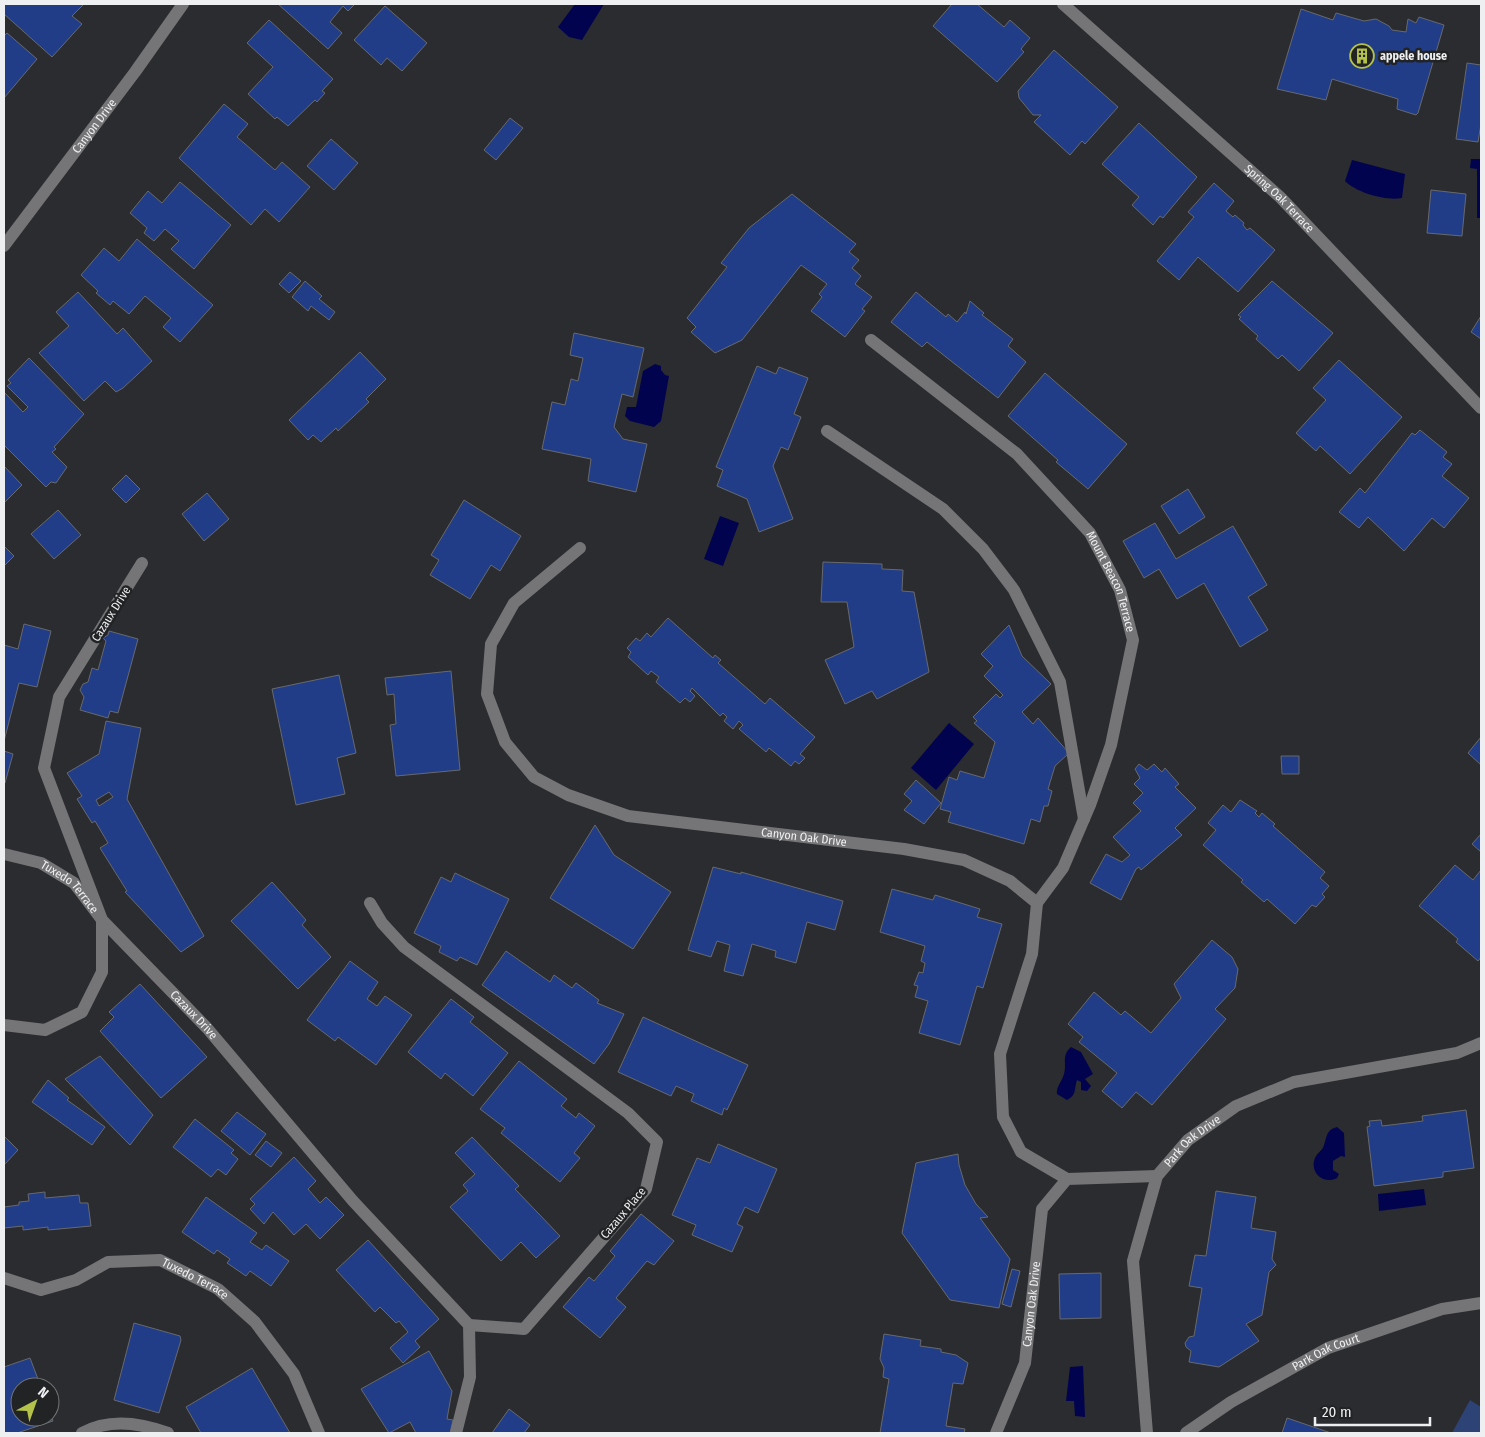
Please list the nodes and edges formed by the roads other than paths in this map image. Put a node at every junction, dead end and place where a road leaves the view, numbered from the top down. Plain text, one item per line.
1 (183, 4) edge
2 (1064, 4) edge
3 (4, 246) edge
4 (871, 340) dead end
5 (1481, 408) edge
6 (827, 431) dead end
7 (580, 548) dead end
8 (142, 563) dead end
9 (1084, 819) junction
10 (4, 854) edge
11 (370, 903) dead end
12 (1037, 903) junction
13 (102, 920) junction
14 (4, 1024) edge
15 (1481, 1043) edge
16 (1157, 1176) junction
17 (1067, 1179) junction
18 (4, 1278) edge
19 (1481, 1303) edge
20 (470, 1325) junction
21 (82, 1433) edge
22 (168, 1433) edge
23 (319, 1433) edge
24 (456, 1433) edge
25 (996, 1433) edge
26 (1147, 1433) edge
27 (1186, 1433) edge

1 - 3 street, Canyon Drive
2 - 5 street, Spring Oak Terrace
4 - 9 street, Mount Beacon Terrace
6 - 9 street
7 - 12 street, Canyon Oak Drive
8 - 13 street, Cazaux Drive
9 - 12 street, Mount Beacon Terrace
10 - 13 street, Tuxedo Terrace
11 - 20 street, Cazaux Place
12 - 17 street
13 - 14 street, Tuxedo Terrace
13 - 20 street, Cazaux Drive
15 - 16 street, Park Oak Drive
16 - 17 street
16 - 26 street, Park Oak Drive
17 - 25 street, Canyon Oak Drive
18 - 23 street, Tuxedo Terrace
19 - 27 street, Park Oak Court
20 - 24 street
21 - 22 street

